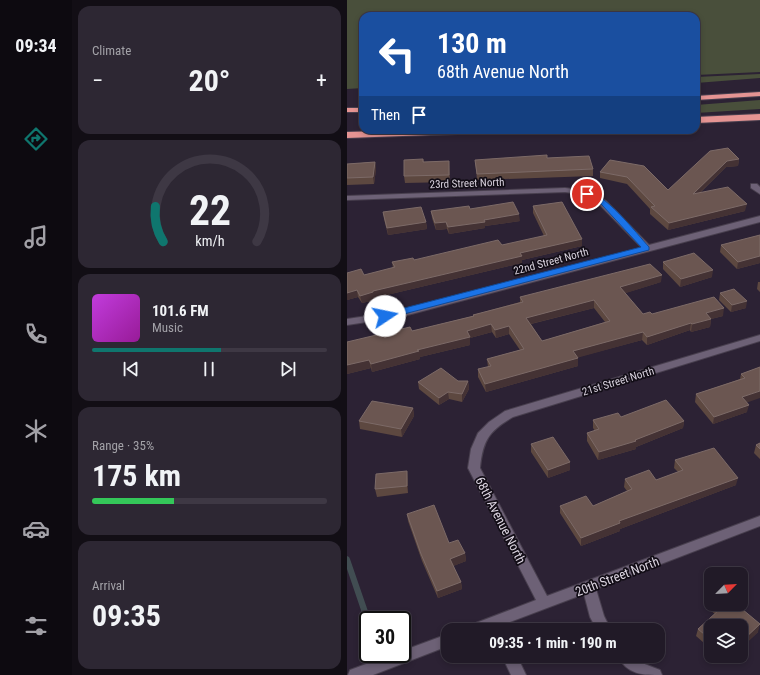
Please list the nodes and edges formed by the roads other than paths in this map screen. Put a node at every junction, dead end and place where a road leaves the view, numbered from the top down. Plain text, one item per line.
1 (760, 94) edge
2 (700, 98) edge
3 (347, 110) edge
4 (359, 110) edge
5 (760, 117) edge
6 (700, 120) edge
7 (375, 134) edge
8 (347, 135) edge
9 (754, 186) dead end
10 (760, 192) edge
11 (347, 198) edge
12 (760, 219) edge
13 (647, 248) junction
14 (347, 322) edge
15 (760, 338) edge
16 (482, 435) joint
17 (760, 521) edge
18 (589, 587) junction
19 (544, 603) junction
20 (504, 623) edge
21 (600, 623) edge
22 (441, 643) edge
23 (513, 663) edge
24 (632, 663) edge
25 (355, 675) edge
26 (519, 675) edge
27 (655, 675) edge

1 - 2 highway
3 - 4 highway
5 - 6 highway
7 - 8 highway
9 - 10 street
11 - 13 street, 23rd Street North
12 - 13 street, 22nd Street North
13 - 14 street, 22nd Street North
15 - 16 street, 21st Street North
16 - 19 street, 68th Avenue North
17 - 18 street, 20th Street North
18 - 19 street, 20th Street North
18 - 21 street
19 - 20 street, 20th Street North
22 - 25 street
23 - 26 street
24 - 27 street

